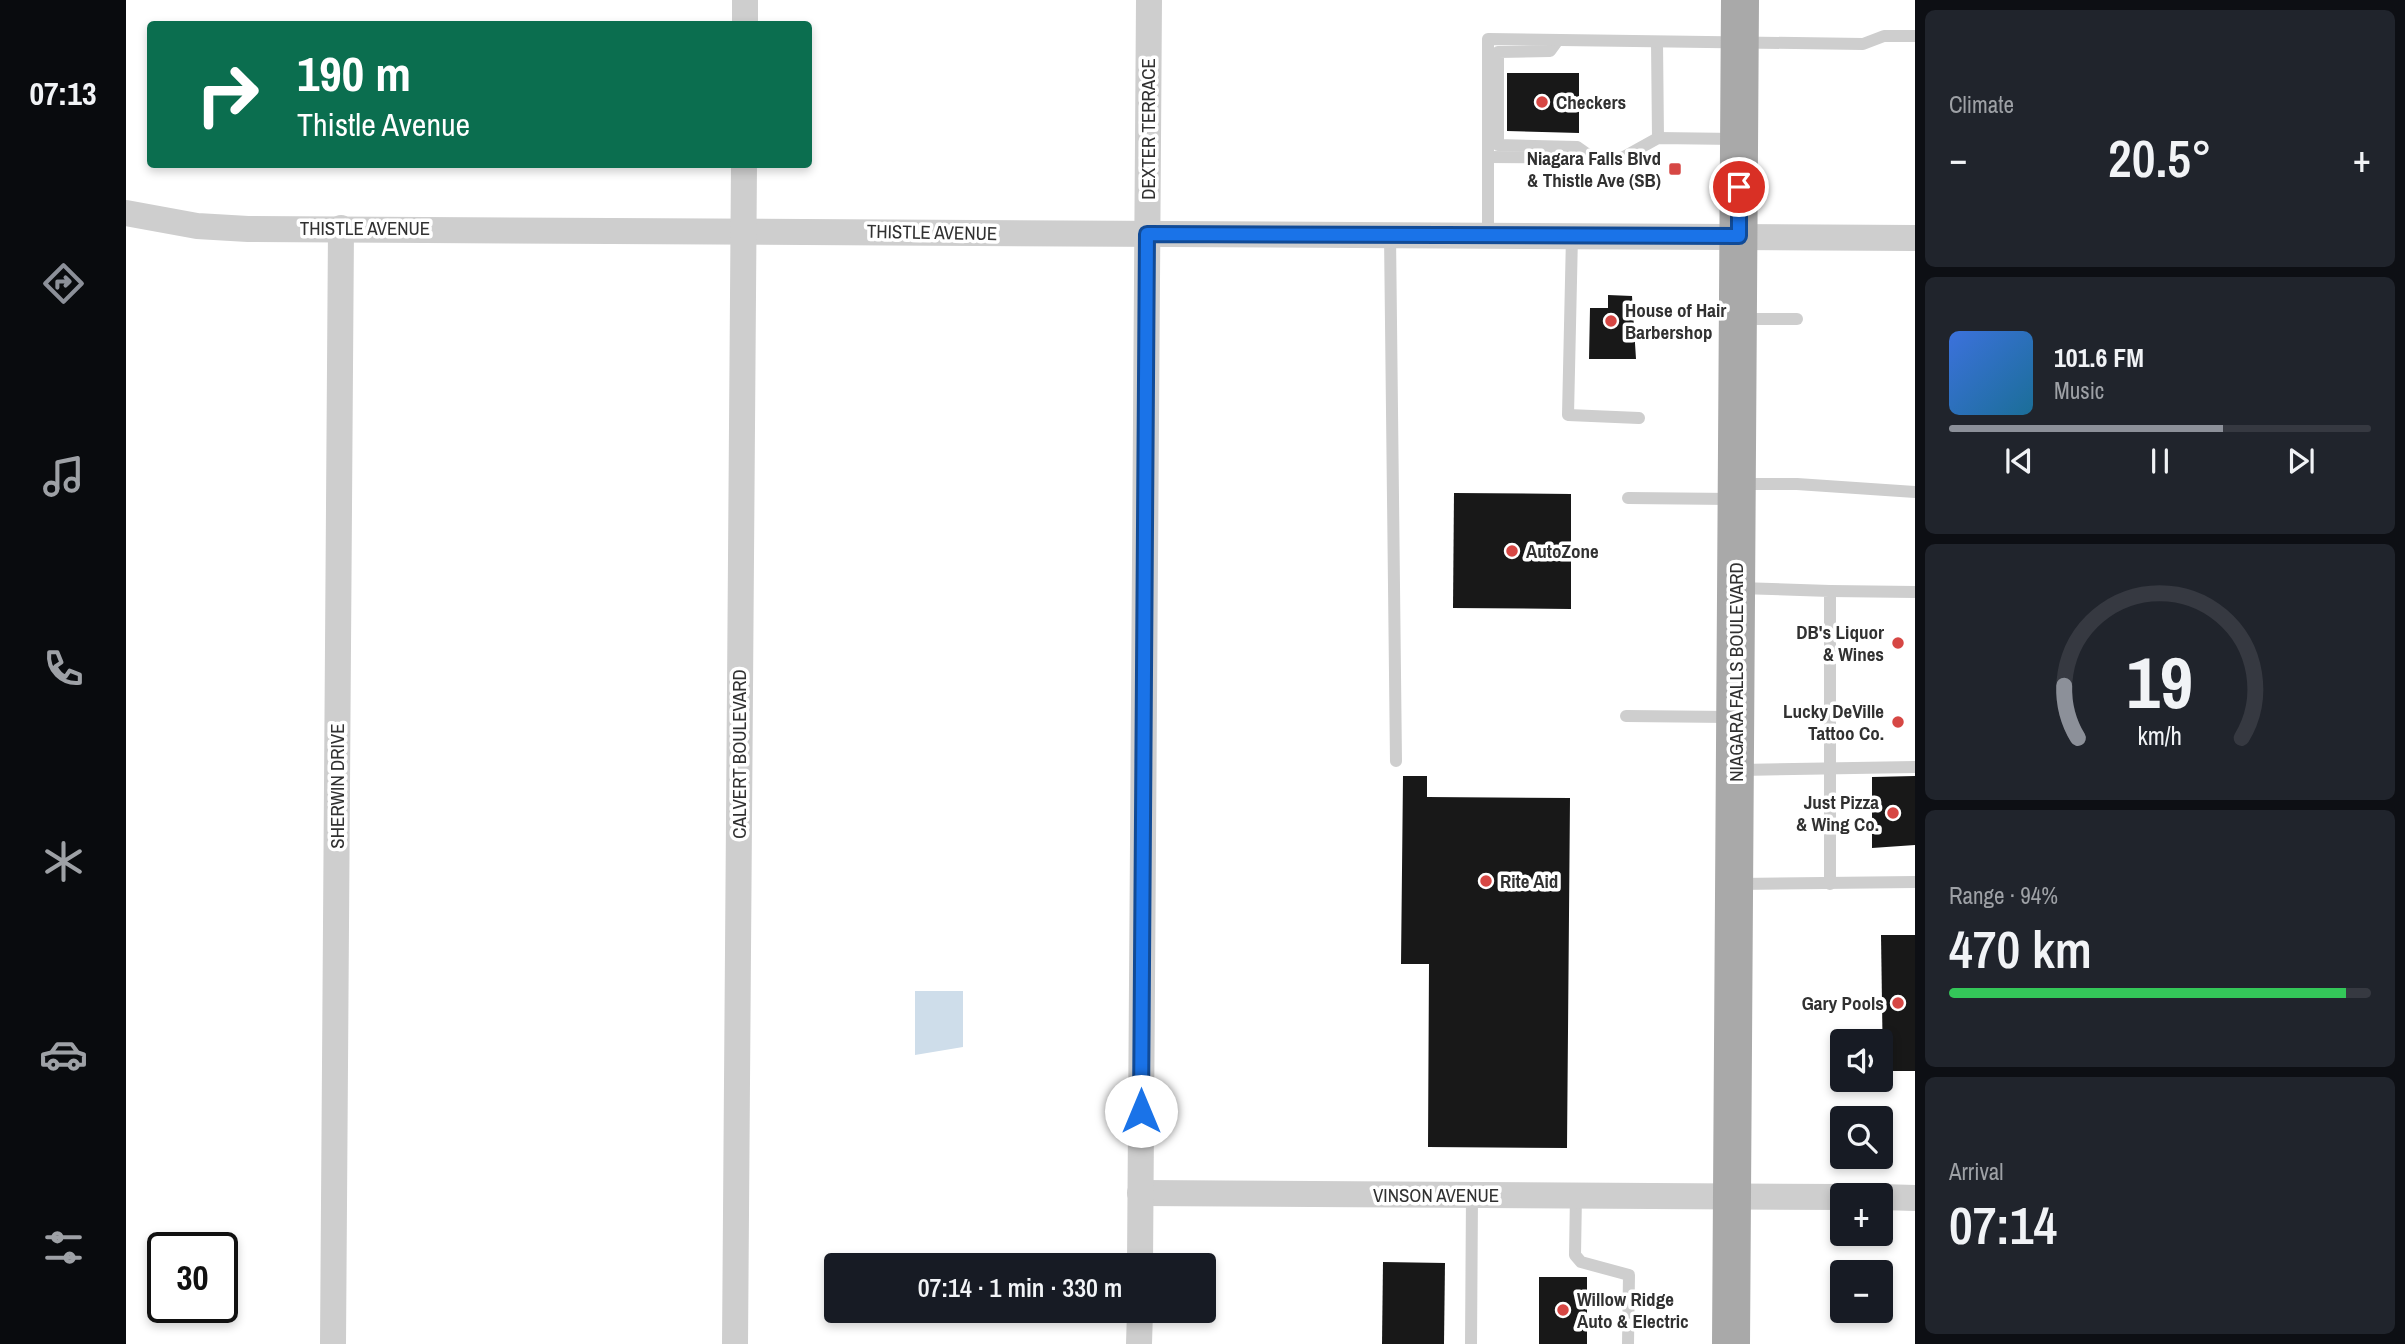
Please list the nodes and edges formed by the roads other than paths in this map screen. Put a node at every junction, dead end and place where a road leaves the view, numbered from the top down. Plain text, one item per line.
1 (745, 0) edge
2 (1149, 0) edge
3 (1740, 0) edge
4 (745, 21) edge
5 (1915, 36) edge
6 (1558, 40) junction
7 (1657, 42) junction
8 (1740, 43) junction
9 (1658, 138) junction
10 (1740, 138) junction
11 (1488, 157) junction
12 (1594, 159) junction
13 (744, 168) edge
14 (127, 215) edge
15 (341, 228) junction
16 (743, 230) junction
17 (1147, 234) junction
18 (1390, 235) junction
19 (1488, 235) junction
20 (1572, 236) junction
21 (1739, 236) junction
22 (1915, 238) edge
23 (1738, 319) junction
24 (1797, 319) dead end
25 (1639, 418) dead end
26 (1737, 492) junction
27 (1915, 492) edge
28 (1628, 498) dead end
29 (1736, 588) junction
30 (1830, 590) junction
31 (1915, 592) edge
32 (1626, 716) dead end
33 (1735, 717) junction
34 (1396, 761) dead end
35 (1915, 767) edge
36 (1829, 768) junction
37 (1735, 770) junction
38 (1915, 882) edge
39 (1734, 884) junction
40 (1830, 884) junction
41 (1140, 1193) junction
42 (1472, 1195) junction
43 (1576, 1195) junction
44 (1732, 1196) junction
45 (1830, 1197) edge
46 (1893, 1197) edge
47 (1915, 1198) edge
48 (1140, 1253) edge
49 (1140, 1323) edge
50 (333, 1344) edge
51 (736, 1344) edge
52 (1139, 1344) edge
53 (1471, 1344) edge
54 (1628, 1344) edge
55 (1731, 1344) edge

1 - 4 street
2 - 17 street, DEXTER TERRACE
3 - 8 main road, NIAGARA FALLS BOULEVARD
5 - 8 lane
6 - 7 lane
6 - 11 lane
6 - 12 lane
7 - 8 lane
7 - 9 lane
8 - 10 main road, NIAGARA FALLS BOULEVARD
9 - 10 lane
9 - 12 lane
10 - 21 main road, NIAGARA FALLS BOULEVARD
11 - 12 lane
11 - 19 lane
13 - 16 street, CALVERT BOULEVARD
14 - 15 street, THISTLE AVENUE
15 - 16 street, THISTLE AVENUE
15 - 50 street, SHERWIN DRIVE
16 - 17 street, THISTLE AVENUE
16 - 51 street, CALVERT BOULEVARD
17 - 18 street, THISTLE AVENUE
17 - 41 street, DEXTER TERRACE
18 - 19 street, THISTLE AVENUE
18 - 34 lane
19 - 20 street, THISTLE AVENUE
20 - 21 street, THISTLE AVENUE
20 - 25 lane
21 - 22 street, THISTLE AVENUE
21 - 23 main road, NIAGARA FALLS BOULEVARD
23 - 24 lane
23 - 26 main road, NIAGARA FALLS BOULEVARD
26 - 27 lane
26 - 28 lane
26 - 29 main road, NIAGARA FALLS BOULEVARD
29 - 30 lane
29 - 33 main road, NIAGARA FALLS BOULEVARD
30 - 31 lane
30 - 36 lane
32 - 33 lane
33 - 37 main road, NIAGARA FALLS BOULEVARD
35 - 36 lane
36 - 37 lane
36 - 40 lane
37 - 39 main road, NIAGARA FALLS BOULEVARD
38 - 40 lane
39 - 40 lane
39 - 44 main road, NIAGARA FALLS BOULEVARD
41 - 42 street, VINSON AVENUE
41 - 48 street, DEXTER TERRACE
42 - 43 street, VINSON AVENUE
42 - 53 lane
43 - 44 street, VINSON AVENUE
43 - 54 lane
44 - 45 street, VINSON AVENUE
44 - 55 main road, NIAGARA FALLS BOULEVARD
46 - 47 street
49 - 52 street

